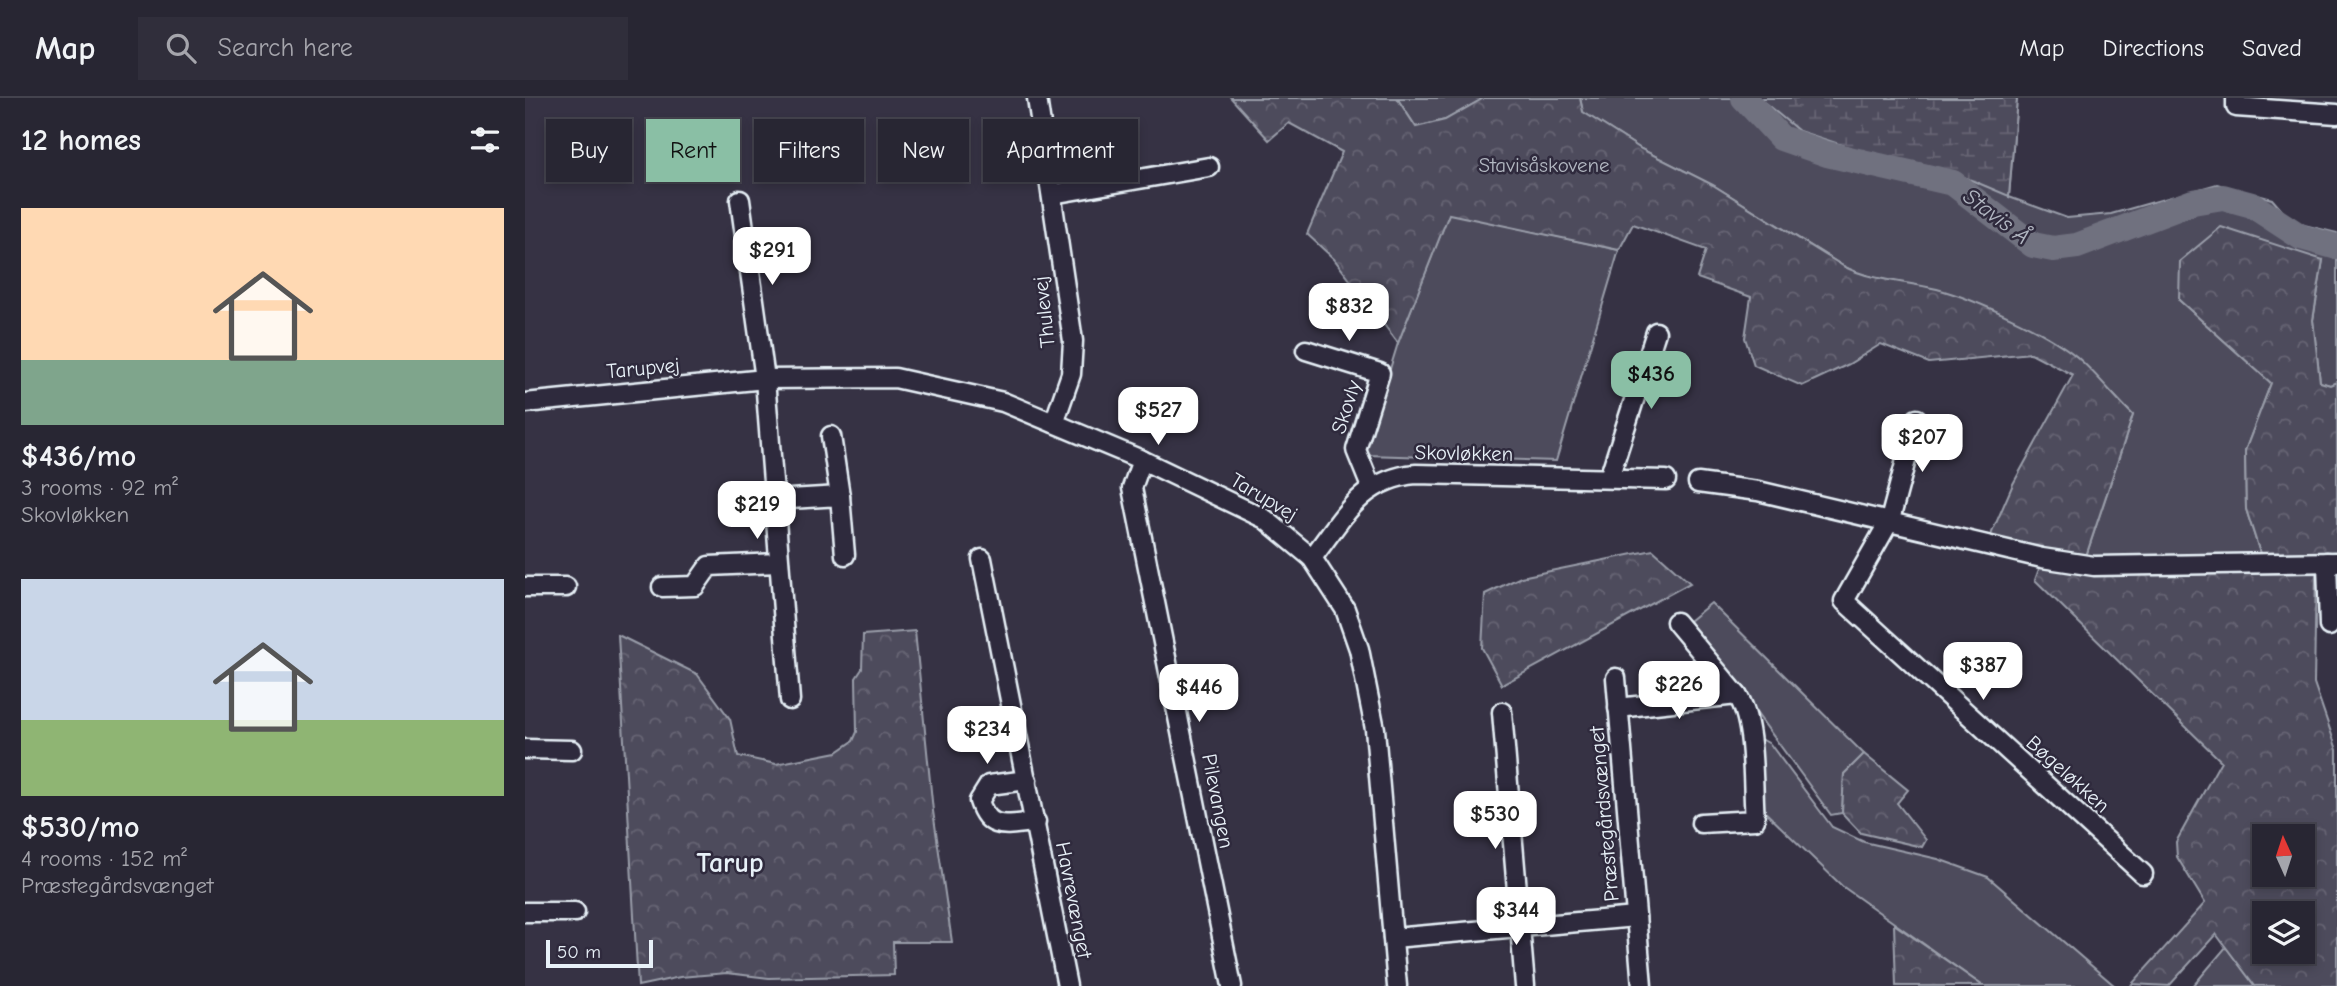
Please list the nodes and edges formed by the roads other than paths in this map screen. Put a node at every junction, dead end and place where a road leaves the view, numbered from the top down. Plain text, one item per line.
1 (1037, 98) edge
2 (2236, 98) edge
3 (2337, 114) edge
4 (1209, 167) dead end
5 (1052, 194) junction
6 (740, 200) dead end
7 (1655, 332) dead end
8 (1306, 350) dead end
9 (765, 379) junction
10 (525, 403) edge
11 (1917, 419) dead end
12 (1054, 423) junction
13 (831, 436) dead end
14 (1142, 460) junction
15 (1609, 478) junction
16 (1666, 480) dead end
17 (1698, 483) dead end
18 (1371, 487) junction
19 (840, 496) junction
20 (773, 500) junction
21 (1890, 520) junction
22 (845, 555) dead end
23 (1312, 558) junction
24 (982, 559) dead end
25 (2332, 562) edge
26 (779, 563) junction
27 (525, 587) edge
28 (566, 587) dead end
29 (662, 587) dead end
30 (1676, 622) dead end
31 (2329, 626) dead end
32 (1616, 678) dead end
33 (1737, 695) junction
34 (790, 700) dead end
35 (1618, 708) junction
36 (1502, 712) dead end
37 (525, 749) edge
38 (572, 750) dead end
39 (1027, 780) junction
40 (1035, 822) junction
41 (1701, 823) dead end
42 (2143, 874) dead end
43 (525, 912) edge
44 (575, 912) dead end
45 (1636, 917) junction
46 (1521, 927) junction
47 (1393, 938) junction
48 (1067, 986) edge
49 (1232, 986) edge
50 (1397, 986) edge
51 (1525, 986) edge
52 (1642, 986) edge

1 - 5 street, Thulevej
2 - 3 street
4 - 5 street
5 - 12 street, Thulevej
6 - 9 street
7 - 15 street
8 - 18 street, Skovly
9 - 10 street, Tarupvej
9 - 12 street, Tarupvej
9 - 20 street
11 - 21 street, Bøgeløkken
12 - 14 street, Tarupvej
13 - 19 street
14 - 23 street, Tarupvej
14 - 49 street, Pilevangen
15 - 16 street, Skovløkken
15 - 18 street, Skovløkken
17 - 21 street
18 - 23 street, Skovløkken
19 - 20 street
19 - 22 street
20 - 26 street
21 - 25 street
21 - 42 street, Bøgeløkken
23 - 47 street, Tarupvej
24 - 39 street, Havrevænget
25 - 31 street
26 - 29 street
26 - 34 street
27 - 28 street
30 - 33 street
32 - 35 street, Præstegårdsvænget
33 - 35 street, Præstegårdsvænget
33 - 41 street
35 - 45 street, Præstegårdsvænget
36 - 46 street
37 - 38 street
39 - 40 street, Havrevænget
39 - 40 street, Havrevænget
40 - 48 street, Havrevænget
43 - 44 street
45 - 46 street, Præstegårdsvænget
45 - 52 street, Præstegårdsvænget
46 - 47 street, Præstegårdsvænget
46 - 51 street
47 - 50 street, Tarupvej

